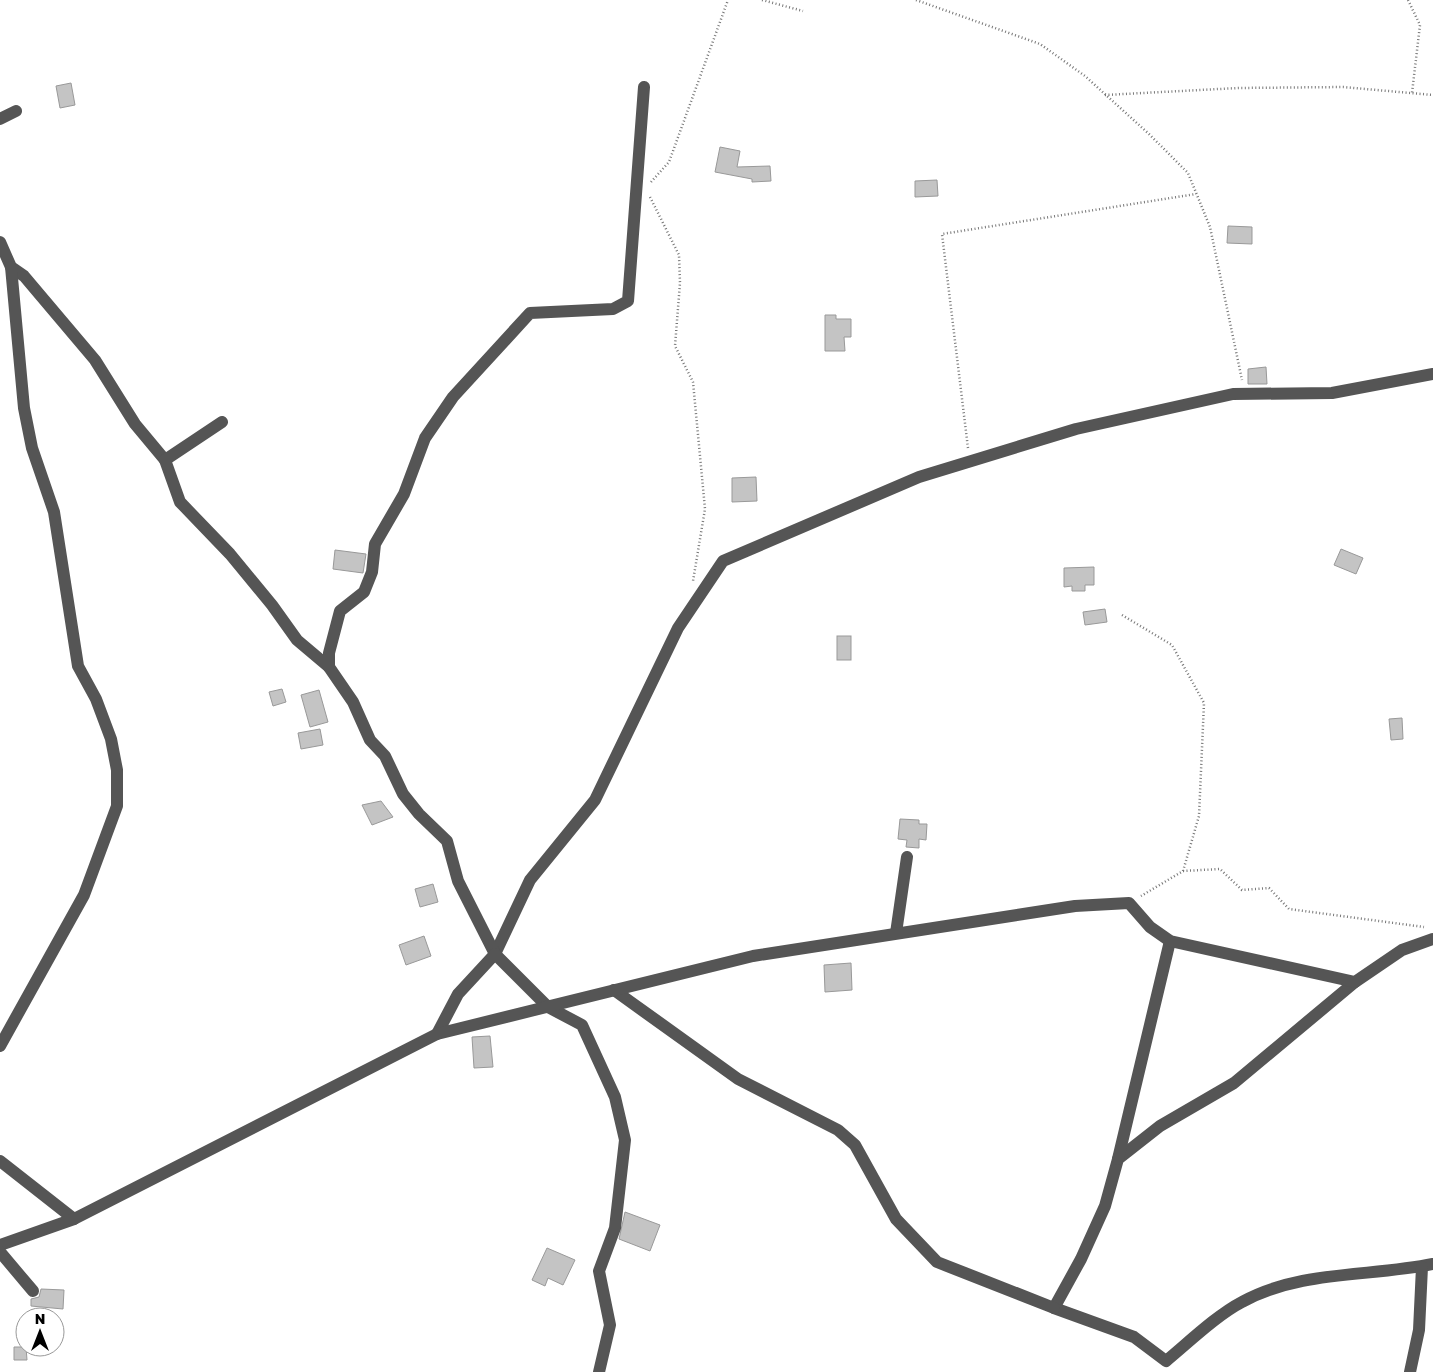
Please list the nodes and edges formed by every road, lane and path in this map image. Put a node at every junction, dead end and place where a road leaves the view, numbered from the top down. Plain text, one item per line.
1 (728, 0) edge
2 (762, 0) edge
3 (916, 0) edge
4 (1408, 0) edge
5 (803, 11) dead end
6 (644, 87) dead end
7 (1412, 93) junction
8 (1104, 95) junction
9 (1433, 95) edge
10 (16, 111) dead end
11 (0, 119) edge
12 (646, 188) dead end
13 (1196, 194) junction
14 (650, 196) dead end
15 (0, 242) edge
16 (11, 267) junction
17 (1433, 374) edge
18 (1245, 394) junction
19 (222, 422) dead end
20 (165, 460) junction
21 (970, 461) junction
22 (692, 585) dead end
23 (1122, 615) dead end
24 (329, 668) junction
25 (908, 858) dead end
26 (1184, 871) junction
27 (1129, 903) junction
28 (1433, 929) edge
29 (896, 933) junction
30 (1433, 939) edge
31 (1170, 941) junction
32 (495, 954) junction
33 (1355, 982) junction
34 (614, 990) junction
35 (548, 1007) junction
36 (437, 1034) junction
37 (0, 1046) edge
38 (1118, 1159) junction
39 (0, 1161) edge
40 (74, 1219) junction
41 (0, 1244) edge
42 (0, 1252) edge
43 (1427, 1265) edge
44 (33, 1291) dead end
45 (1054, 1308) junction
46 (1166, 1361) junction
47 (599, 1372) edge
48 (1174, 1372) edge
49 (1410, 1372) edge

1 - 12 path
2 - 5 path
3 - 8 path
4 - 7 path
6 - 24 street
7 - 8 path
7 - 9 path
8 - 13 path
10 - 11 street
13 - 18 path
13 - 21 path
14 - 22 path
15 - 16 street
16 - 20 street
16 - 37 street
17 - 18 street
18 - 21 street
19 - 20 street
20 - 24 street
21 - 32 street
23 - 26 path
24 - 32 street
25 - 29 street
26 - 27 path
26 - 28 path
27 - 29 street
27 - 31 street
29 - 34 street
30 - 33 street
31 - 33 street
31 - 38 street
32 - 35 street
32 - 36 street
33 - 38 street
34 - 35 street
34 - 45 street
35 - 36 street
35 - 47 street
36 - 40 street
38 - 45 street
39 - 40 street
40 - 41 street
42 - 44 street
43 - 46 street
43 - 49 street
45 - 46 street
46 - 48 street

